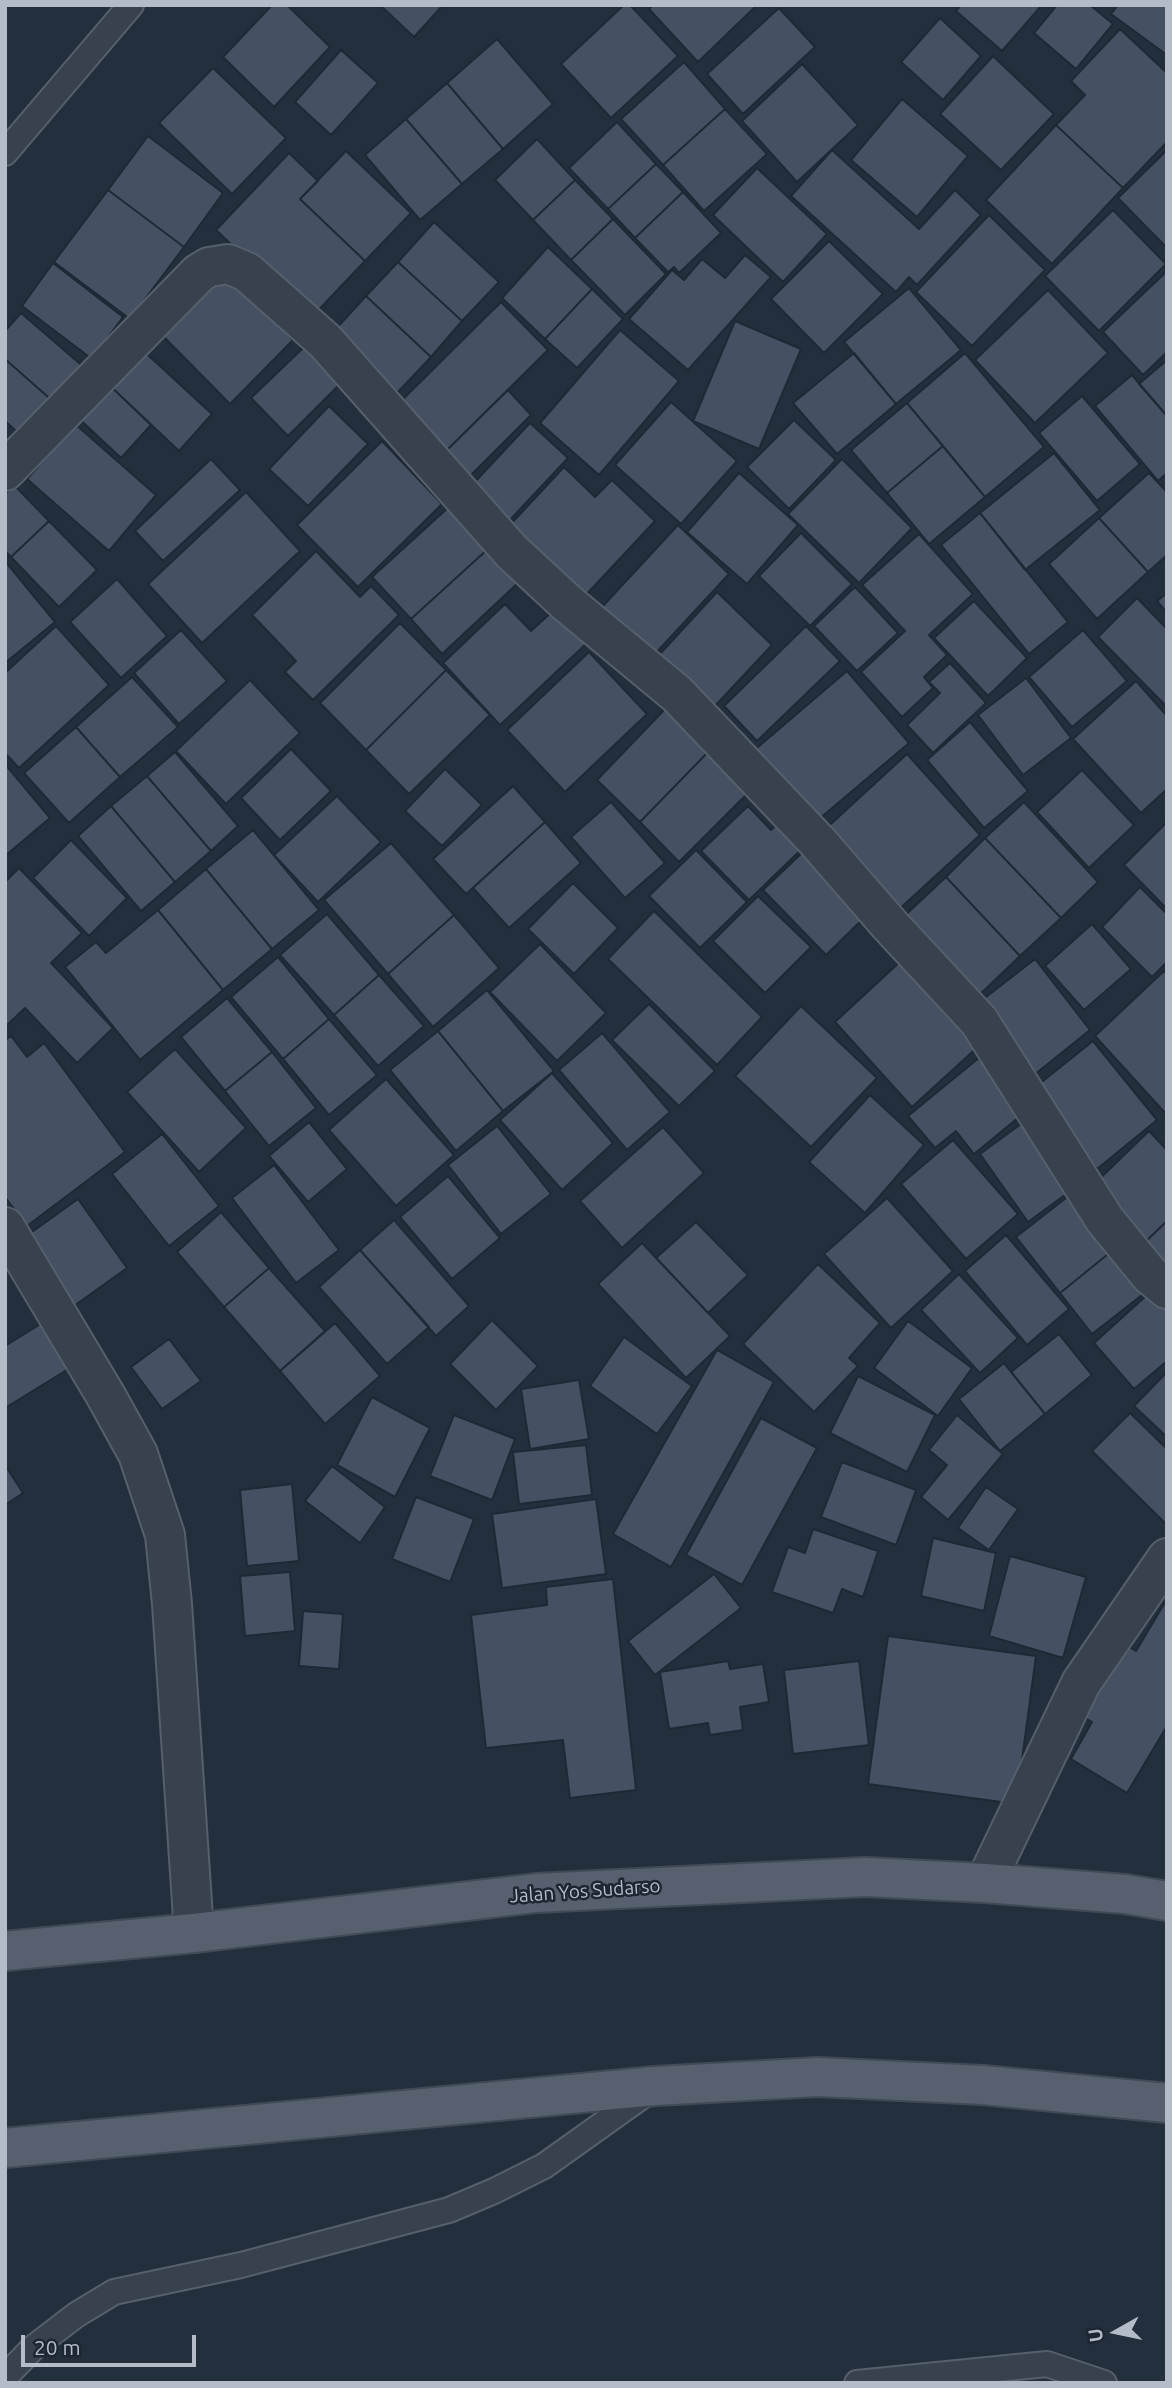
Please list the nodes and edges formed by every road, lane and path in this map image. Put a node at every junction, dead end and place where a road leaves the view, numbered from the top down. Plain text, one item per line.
1 (131, 5) edge
2 (5, 153) edge
3 (5, 471) edge
4 (5, 1227) edge
5 (1167, 1289) edge
6 (1167, 1558) edge
7 (985, 1883) junction
8 (1167, 1900) edge
9 (194, 1933) junction
10 (5, 1951) edge
11 (655, 2086) junction
12 (1167, 2103) edge
13 (5, 2148) edge
14 (5, 2377) edge
15 (858, 2383) edge
16 (1104, 2383) edge

1 - 2 lane
3 - 5 street
4 - 9 street
6 - 7 street
7 - 8 main road, Jalan Yos Sudarso
7 - 9 main road, Jalan Yos Sudarso
9 - 10 main road, Jalan Yos Sudarso
11 - 12 main road
11 - 13 main road
11 - 14 lane
15 - 16 lane

